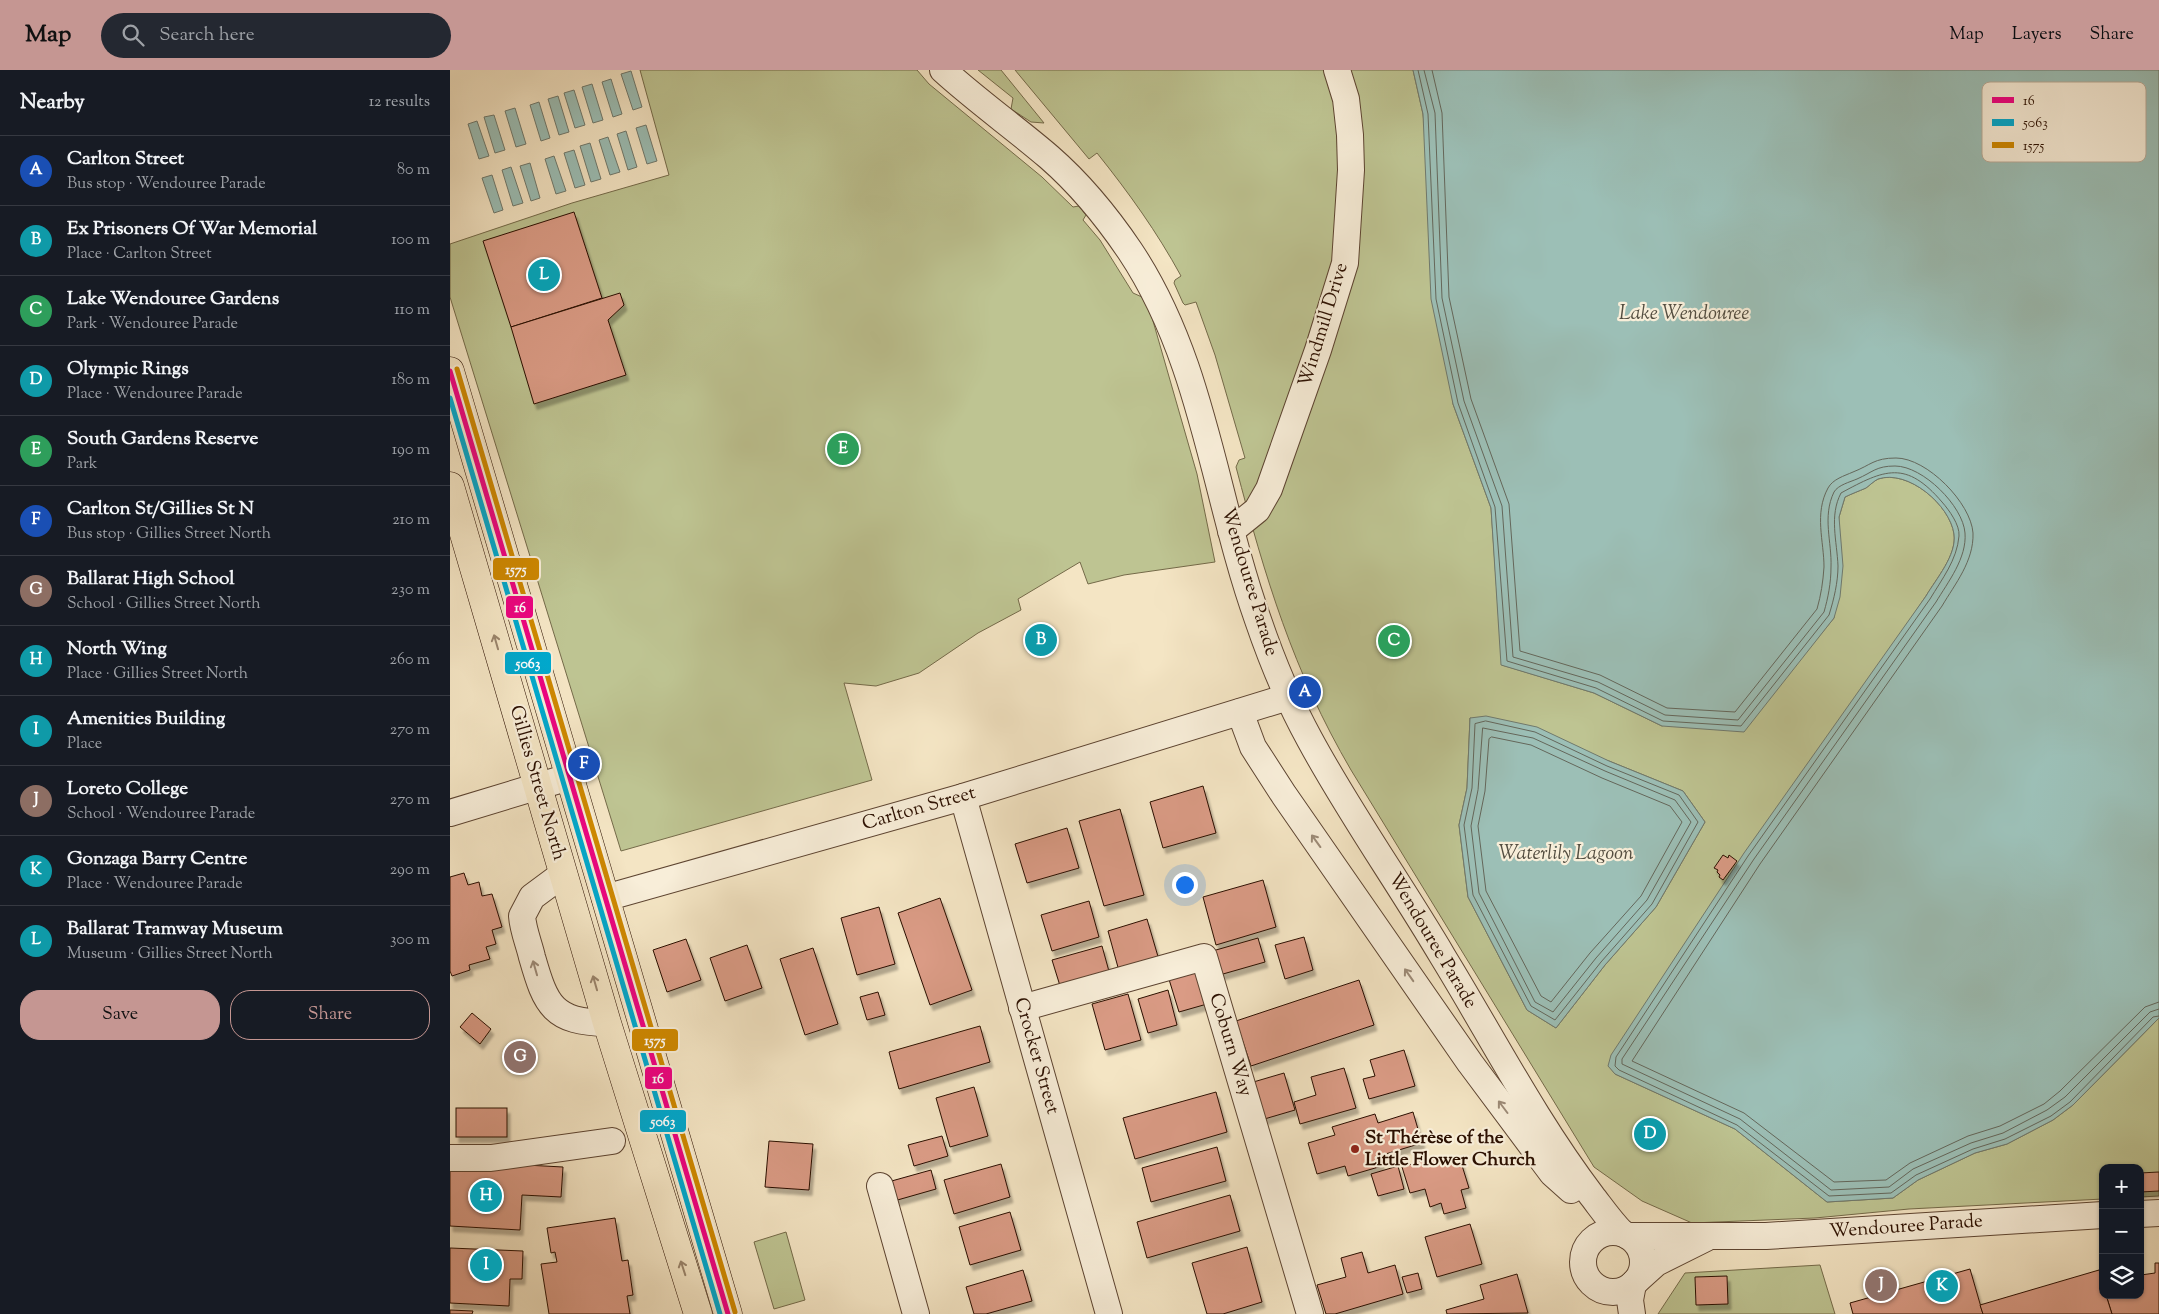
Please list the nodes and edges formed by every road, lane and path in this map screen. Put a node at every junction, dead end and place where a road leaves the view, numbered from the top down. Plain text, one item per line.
1 (943, 70) edge
2 (1337, 70) edge
3 (450, 371) edge
4 (463, 416) junction
5 (450, 441) edge
6 (450, 486) edge
7 (1231, 531) junction
8 (1288, 697) junction
9 (1240, 712) junction
10 (569, 777) junction
11 (538, 787) junction
12 (963, 797) junction
13 (450, 814) edge
14 (564, 874) junction
15 (605, 898) junction
16 (1022, 1008) junction
17 (607, 1023) junction
18 (656, 1071) junction
19 (624, 1080) junction
20 (612, 1140) dead end
21 (450, 1158) edge
22 (1572, 1172) junction
23 (880, 1186) dead end
24 (1579, 1197) junction
25 (2144, 1214) edge
26 (2159, 1214) edge
27 (2099, 1215) edge
28 (1625, 1234) junction
29 (1708, 1237) junction
30 (1585, 1250) junction
31 (1590, 1282) junction
32 (1634, 1282) junction
33 (698, 1314) edge
34 (728, 1314) edge
35 (916, 1314) edge
36 (1109, 1314) edge
37 (1310, 1314) edge
38 (1612, 1314) edge
39 (1632, 1314) edge

1 - 7 street, Wendouree Parade
2 - 7 street, Windmill Drive
3 - 4 main road, Gillies Street North
4 - 5 main road
4 - 10 main road, Gillies Street North
11 -> 6 main road, Gillies Street North
7 - 8 street, Wendouree Parade
8 - 9 street, Carlton Street
8 - 22 street, Wendouree Parade
9 - 12 street, Carlton Street
24 -> 9 street, Wendouree Parade
10 - 11 street
10 - 15 main road, Gillies Street North
11 - 13 street
11 - 14 main road, Gillies Street North
12 - 15 street, Carlton Street
12 - 16 street, Crocker Street
17 -> 14 main road, Gillies Street North
17 -> 14 street
15 - 18 main road, Gillies Street North
16 - 36 street, Crocker Street
16 - 37 street, Coburn Way
17 - 19 main road, Gillies Street North
18 - 19 main road
18 - 34 main road, Gillies Street North
33 -> 19 main road, Gillies Street North
20 - 21 street
22 - 24 street, Wendouree Parade
22 - 28 street, Wendouree Parade
23 - 35 street
24 - 30 street, Wendouree Parade
25 - 26 street
27 - 29 street, Wendouree Parade
28 - 29 street, Wendouree Parade
28 - 30 street
28 - 32 street
29 - 32 street, Wendouree Parade
30 - 31 street
31 - 32 street
31 - 38 street
32 - 39 street

